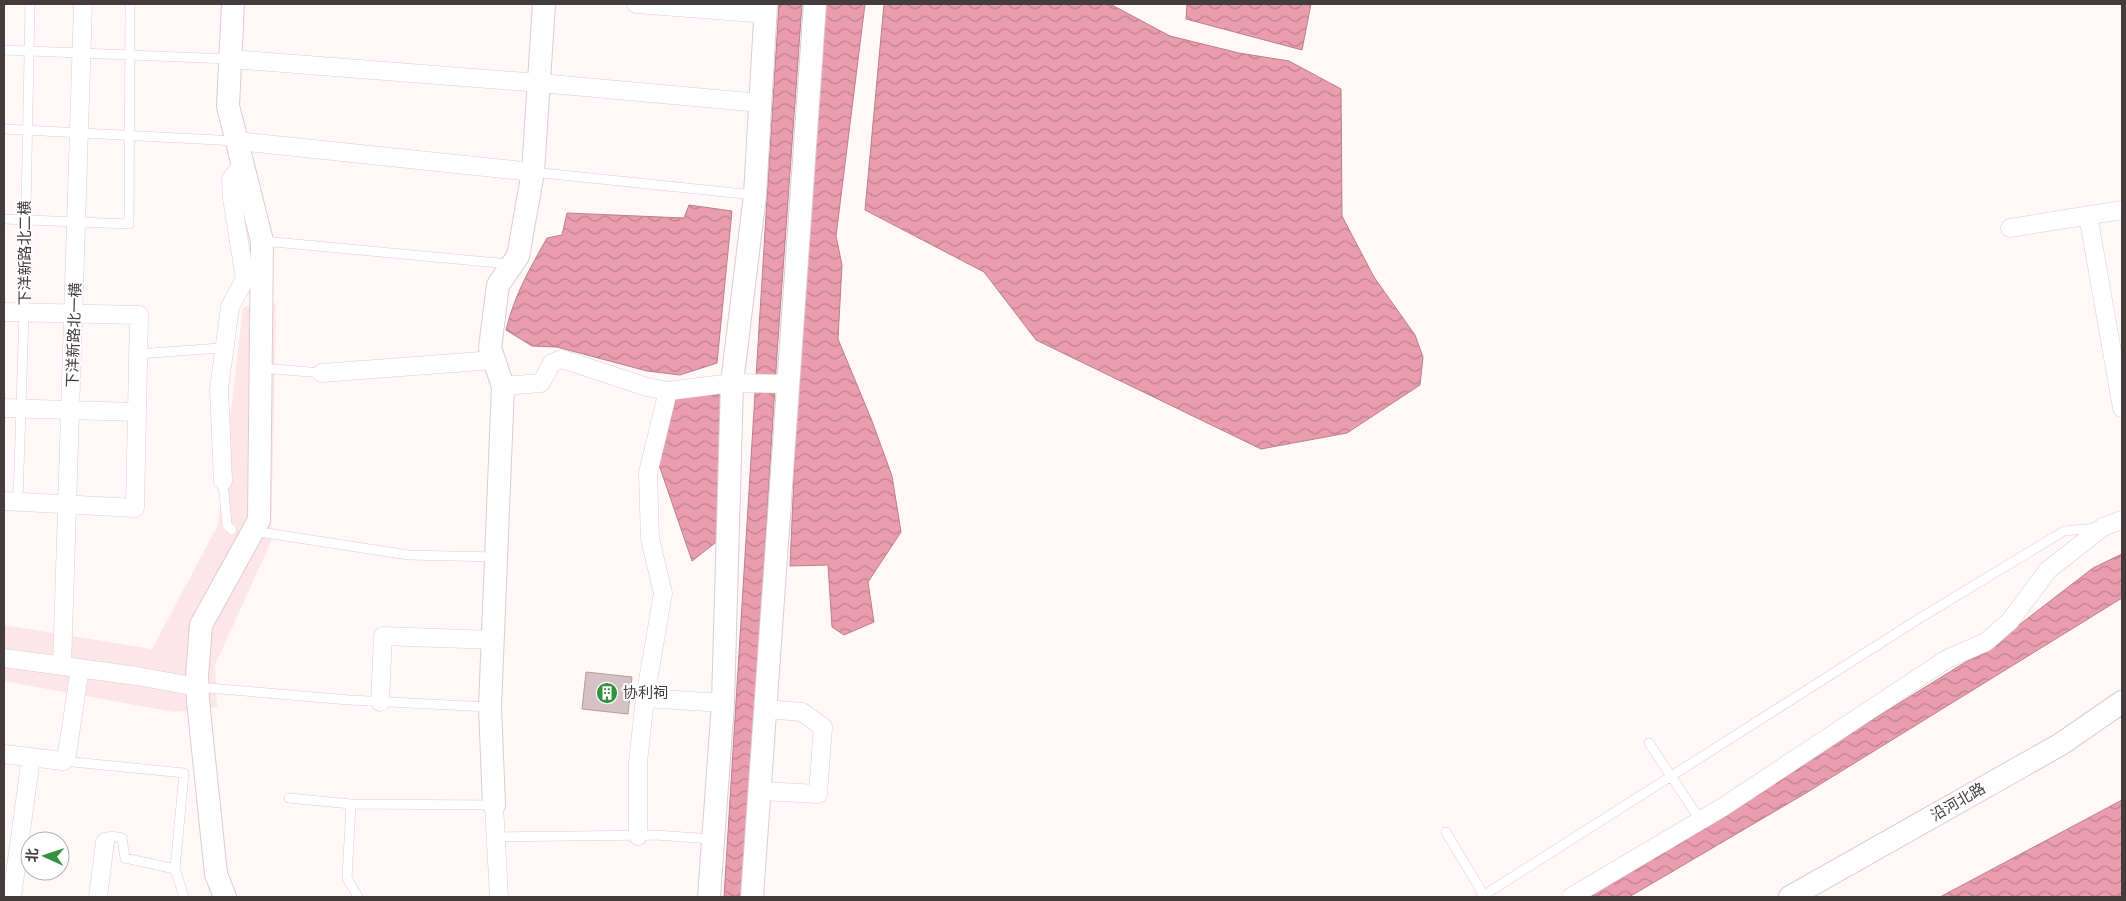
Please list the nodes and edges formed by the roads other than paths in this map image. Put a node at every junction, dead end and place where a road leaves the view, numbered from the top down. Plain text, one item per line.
1 (30, 4) edge
2 (83, 4) edge
3 (130, 4) edge
4 (233, 4) edge
5 (544, 4) edge
6 (636, 4) edge
7 (815, 4) edge
8 (691, 6) edge
9 (766, 9) edge
10 (4, 50) edge
11 (29, 50) junction
12 (82, 53) junction
13 (130, 55) junction
14 (231, 59) junction
15 (540, 83) junction
16 (761, 103) junction
17 (4, 130) edge
18 (27, 130) junction
19 (79, 133) junction
20 (130, 135) junction
21 (237, 140) junction
22 (243, 164) junction
23 (533, 172) junction
24 (755, 195) junction
25 (2122, 210) edge
26 (2088, 215) junction
27 (4, 219) edge
28 (25, 220) junction
29 (77, 221) junction
30 (2010, 228) dead end
31 (262, 241) junction
32 (512, 264) junction
33 (4, 312) edge
34 (24, 313) junction
35 (74, 314) junction
36 (220, 348) dead end
37 (138, 354) junction
38 (494, 360) junction
39 (261, 368) junction
40 (322, 373) joint
41 (732, 383) junction
42 (788, 384) junction
43 (503, 386) junction
44 (668, 391) junction
45 (4, 408) edge
46 (22, 408) junction
47 (2122, 408) edge
48 (71, 410) junction
49 (137, 412) junction
50 (223, 481) joint
51 (11, 501) edge
52 (67, 504) junction
53 (2122, 520) edge
54 (2103, 527) junction
55 (243, 531) junction
56 (496, 557) junction
57 (493, 640) junction
58 (4, 658) edge
59 (62, 665) junction
60 (80, 668) junction
61 (197, 686) junction
62 (645, 698) junction
63 (380, 702) junction
64 (2122, 702) edge
65 (723, 703) junction
66 (490, 707) junction
67 (765, 709) junction
68 (1649, 743) dead end
69 (4, 754) edge
70 (31, 757) junction
71 (63, 761) junction
72 (760, 791) junction
73 (289, 798) dead end
74 (351, 804) junction
75 (494, 805) junction
76 (1701, 821) junction
77 (1446, 832) dead end
78 (638, 836) junction
79 (496, 837) junction
80 (714, 839) junction
81 (105, 842) joint
82 (11, 847) edge
83 (174, 869) junction
84 (12, 897) edge
85 (98, 897) edge
86 (184, 897) edge
87 (225, 897) edge
88 (358, 897) edge
89 (498, 897) edge
90 (709, 897) edge
91 (752, 897) edge
92 (1481, 897) edge
93 (1485, 897) edge
94 (1571, 897) edge
95 (1790, 897) edge

1 - 11 lane, 下洋新路北二横
2 - 12 street, 下洋新路北一横
3 - 13 lane
4 - 14 street
5 - 15 street
6 - 8 street
7 - 42 street
8 - 9 street
9 - 16 street
10 - 11 lane
11 - 12 lane
11 - 18 lane, 下洋新路北二横
12 - 13 lane
12 - 19 street, 下洋新路北一横
13 - 14 lane
13 - 20 lane
14 - 15 street
14 - 21 street
15 - 16 street
15 - 23 street
16 - 24 street
17 - 18 lane
18 - 19 lane
18 - 28 lane, 下洋新路北二横
19 - 20 lane
19 - 29 street, 下洋新路北一横
20 - 21 lane
20 - 29 lane
21 - 22 street
21 - 23 street
22 - 31 street
22 - 50 street
23 - 24 lane
23 - 32 street
24 - 41 street
25 - 26 street
26 - 30 street
26 - 47 street
27 - 28 lane
28 - 29 lane
28 - 34 lane, 下洋新路北二横
29 - 35 street, 下洋新路北一横
31 - 32 lane
31 - 39 street
32 - 38 street
33 - 34 street
34 - 35 street
34 - 46 lane, 下洋新路北二横
35 - 37 street
35 - 48 street, 下洋新路北一横
36 - 37 lane
37 - 49 street
38 - 40 street
38 - 43 street
39 - 40 lane
39 - 55 street
41 - 42 street
41 - 44 street
41 - 65 street
42 - 67 street
43 - 44 street
43 - 56 street
44 - 62 street
45 - 46 street
46 - 48 street
46 - 51 lane, 下洋新路北二横
48 - 49 street
48 - 52 street, 下洋新路北一横
49 - 52 street
50 - 55 lane
51 - 52 street
52 - 59 street, 下洋新路北一横
53 - 54 street
54 - 76 street
54 - 92 lane
55 - 56 lane
55 - 61 street
56 - 57 street
57 - 63 street
57 - 66 street
58 - 59 street
59 - 60 street
60 - 61 street
60 - 71 street
61 - 63 lane
61 - 87 street
62 - 65 street
62 - 78 street
63 - 66 lane
64 - 95 street, 沿河北路
65 - 80 street
66 - 75 street
67 - 72 street
67 - 72 street
68 - 76 lane
69 - 70 street
70 - 71 street
70 - 82 street
71 - 83 lane
72 - 91 street
73 - 74 lane
74 - 75 lane
74 - 88 lane
75 - 79 street
76 - 94 street
77 - 93 lane
78 - 79 lane
78 - 80 lane
79 - 89 street
80 - 90 street
81 - 83 lane
81 - 85 street
82 - 84 street
83 - 86 lane

